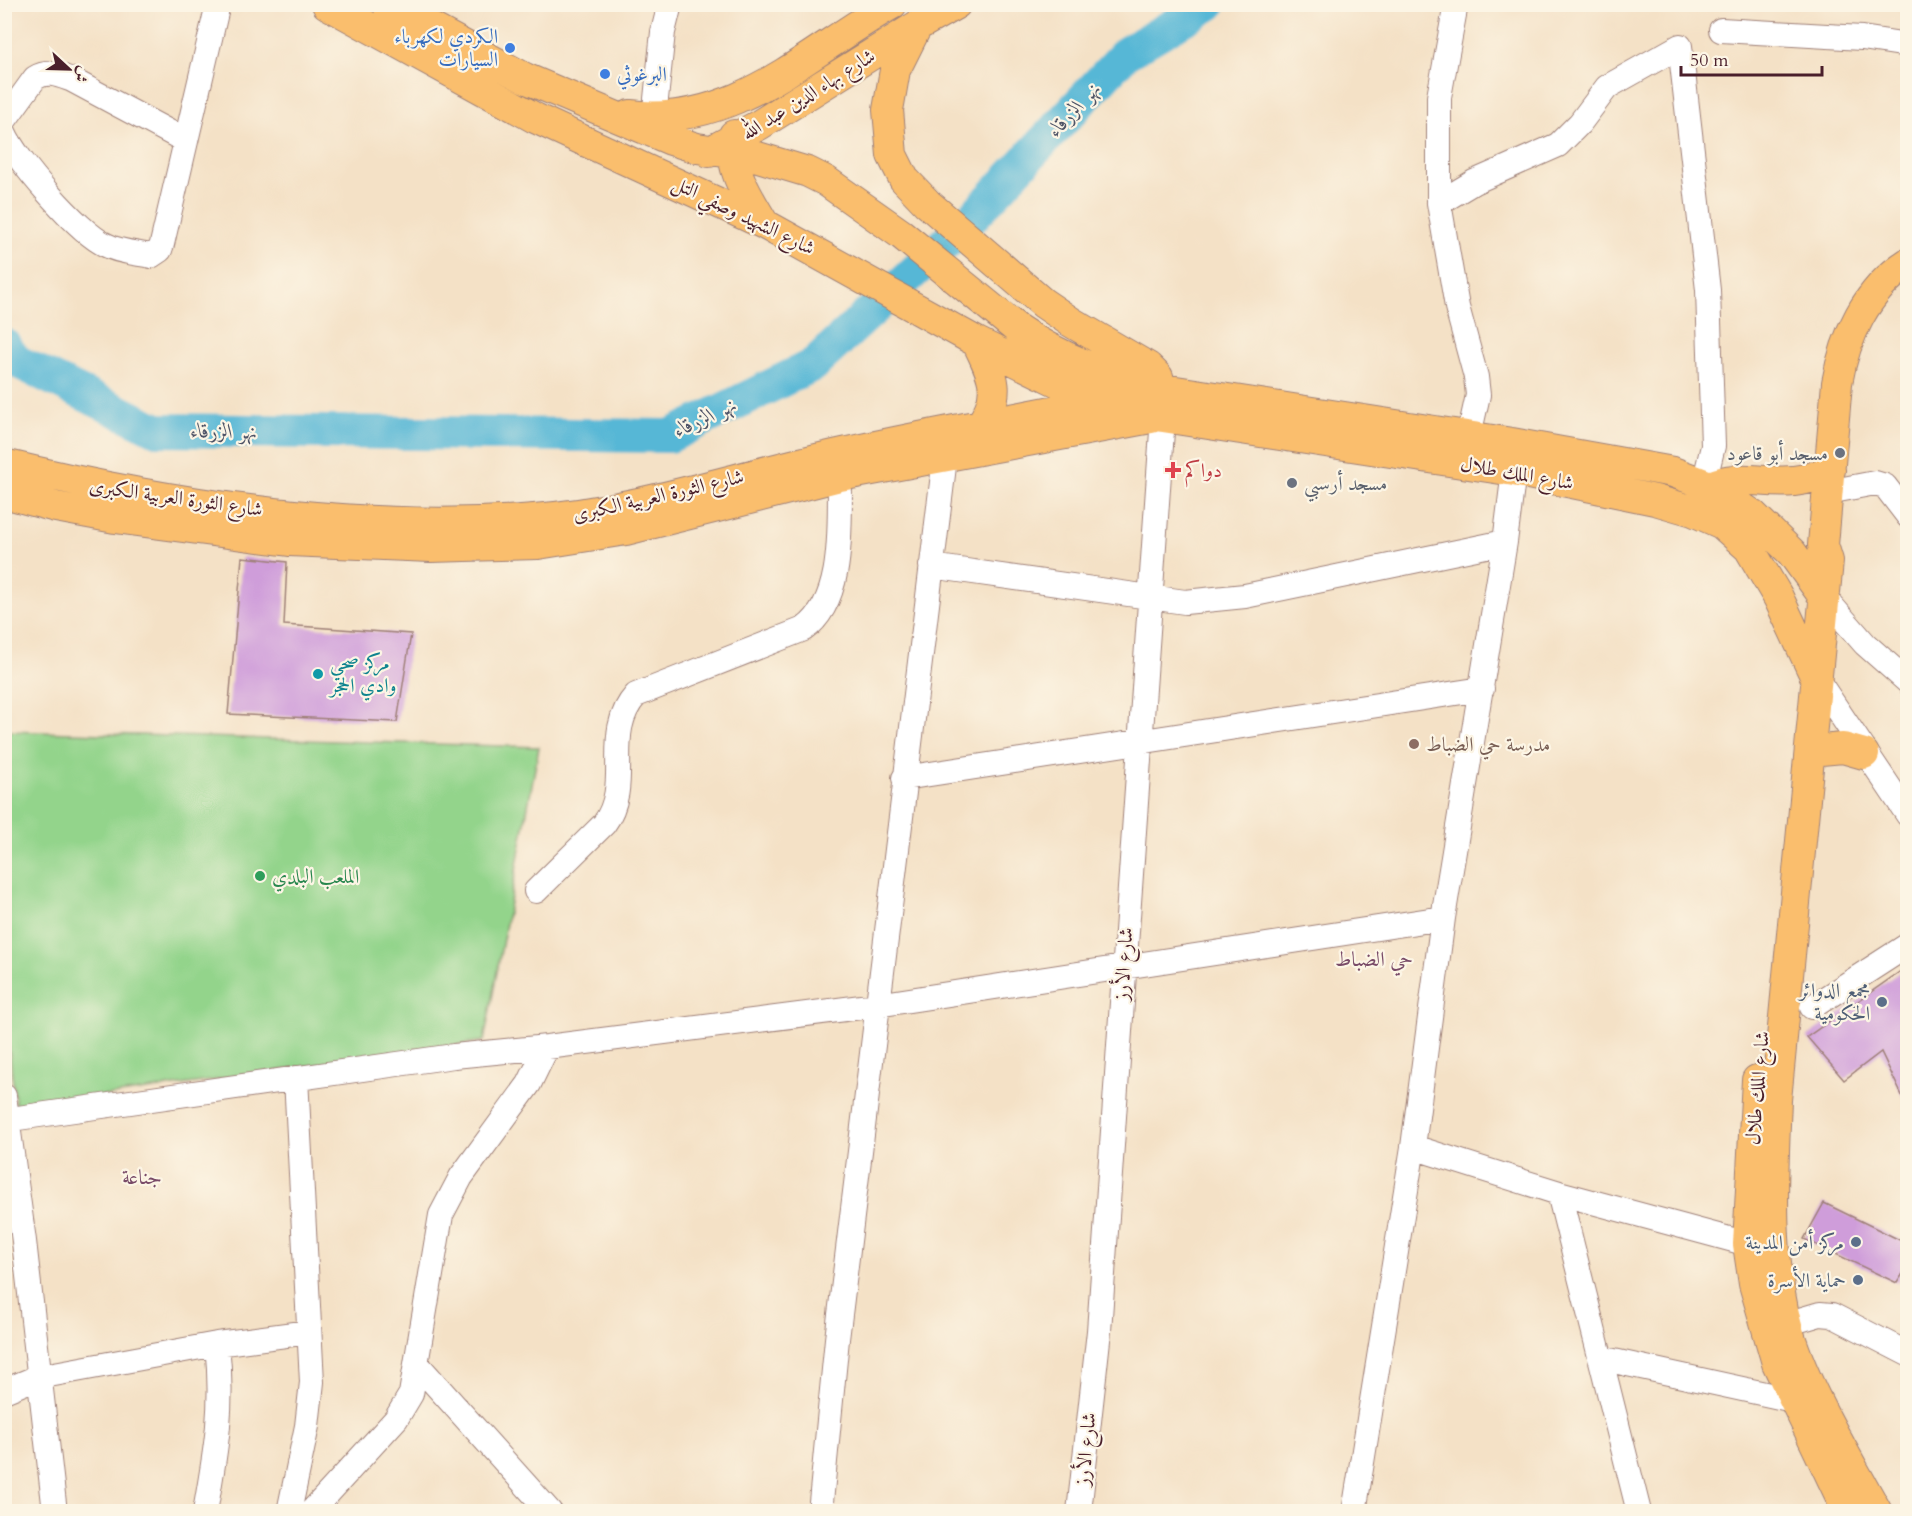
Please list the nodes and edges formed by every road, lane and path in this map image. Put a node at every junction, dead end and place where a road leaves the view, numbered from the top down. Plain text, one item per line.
1 (218, 4) edge
2 (327, 4) edge
3 (670, 4) edge
4 (956, 4) edge
5 (1456, 4) edge
6 (388, 5) edge
7 (884, 7) edge
8 (917, 26) junction
9 (1721, 30) dead end
10 (1908, 45) edge
11 (777, 78) junction
12 (605, 112) junction
13 (654, 118) junction
14 (4, 121) edge
15 (4, 132) edge
16 (186, 141) junction
17 (726, 148) junction
18 (654, 171) junction
19 (1439, 202) junction
20 (764, 224) junction
21 (1908, 264) edge
22 (977, 342) junction
23 (1104, 400) junction
24 (1163, 403) junction
25 (981, 425) junction
26 (1464, 435) junction
27 (945, 458) junction
28 (4, 464) edge
29 (1514, 471) junction
30 (840, 476) junction
31 (1829, 481) junction
32 (1707, 485) junction
33 (4, 493) edge
34 (1908, 516) edge
35 (1505, 542) junction
36 (931, 566) junction
37 (1818, 589) junction
38 (1150, 599) junction
39 (1800, 646) junction
40 (1816, 678) junction
41 (1908, 682) edge
42 (1482, 689) junction
43 (1139, 741) junction
44 (1810, 751) junction
45 (1864, 754) junction
46 (904, 778) junction
47 (1908, 815) edge
48 (536, 891) dead end
49 (1443, 918) junction
50 (1908, 945) edge
51 (1123, 966) junction
52 (877, 1005) junction
53 (1812, 1007) dead end
54 (547, 1047) junction
55 (296, 1078) junction
56 (5, 1112) edge
57 (1413, 1147) junction
58 (1559, 1193) junction
59 (1748, 1244) junction
60 (1786, 1324) junction
61 (309, 1332) junction
62 (217, 1344) junction
63 (1908, 1354) edge
64 (1600, 1358) junction
65 (417, 1364) junction
66 (38, 1377) junction
67 (4, 1391) edge
68 (1793, 1400) junction
69 (56, 1512) edge
70 (205, 1512) edge
71 (289, 1512) edge
72 (311, 1512) edge
73 (550, 1512) edge
74 (820, 1512) edge
75 (1079, 1512) edge
76 (1354, 1512) edge
77 (1639, 1512) edge
78 (1848, 1512) edge
79 (1877, 1512) edge

1 - 16 street
2 - 18 main road, شارع الشهيد وصفي التل
3 - 13 street
4 - 8 main road, شارع بهاء الدين عبد الله
5 - 19 street
6 - 12 main road, شارع الشهيد وصفي التل
7 - 11 main road, شارع بهاء الدين عبد الله
8 - 17 main road, شارع بهاء الدين عبد الله
8 - 24 main road
9 - 10 street
11 - 13 main road, شارع بهاء الدين عبد الله
11 - 17 main road
12 - 13 main road, شارع بهاء الدين عبد الله
12 - 17 main road, شارع الشهيد وصفي التل
14 - 16 street
15 - 16 street
17 - 18 main road, شارع بهاء الدين عبد الله
17 - 20 main road
17 - 24 main road, شارع الشهيد وصفي التل
18 - 20 main road, شارع الشهيد وصفي التل
19 - 26 street
19 - 32 street
20 - 22 main road, شارع الشهيد وصفي التل
21 - 31 main road
22 - 23 main road, شارع الشهيد وصفي التل
22 - 25 main road
23 - 24 main road, شارع الثورة العربية الكبرى
23 - 25 main road, شارع الثورة العربية الكبرى
24 - 26 main road, شارع الملك طلال
24 - 27 main road, شارع الثورة العربية الكبرى
24 - 29 main road, شارع الملك طلال
24 - 38 street, شارع الأرز
25 - 28 main road, شارع الثورة العربية الكبرى
26 - 32 main road, شارع الملك طلال
27 - 30 main road, شارع الثورة العربية الكبرى
27 - 36 street
29 - 35 street
29 - 39 main road, شارع الملك طلال
30 - 33 main road, شارع الثورة العربية الكبرى
30 - 48 street
31 - 32 main road
31 - 34 street
31 - 37 main road
32 - 37 main road, شارع الملك طلال
35 - 38 street
35 - 42 street
36 - 38 street
36 - 46 street
37 - 39 main road, شارع الملك طلال
37 - 40 main road, شارع الملك طلال
37 - 41 street
38 - 43 street, شارع الأرز
39 - 40 main road, شارع الملك طلال
39 - 59 main road, شارع الملك طلال
40 - 44 main road, شارع الملك طلال
40 - 45 street
42 - 43 street
42 - 49 street
43 - 46 street
43 - 51 street, شارع الأرز
44 - 45 main road
44 - 60 main road, شارع الملك طلال
45 - 47 street
46 - 52 street
49 - 51 street
49 - 57 street
50 - 53 street
51 - 52 street
51 - 75 street, شارع الأرز
52 - 54 street
52 - 74 street
54 - 55 street
54 - 65 street
55 - 56 street
55 - 61 street
56 - 66 street
57 - 58 street
57 - 76 street
58 - 59 street
58 - 64 street
59 - 68 main road, شارع الملك طلال
60 - 63 street
60 - 79 main road, شارع الملك طلال
61 - 62 street
61 - 71 street
62 - 66 street
62 - 70 street
64 - 68 street
64 - 77 street
65 - 72 street
65 - 73 street
66 - 67 street
66 - 69 street
68 - 78 main road, شارع الملك طلال

